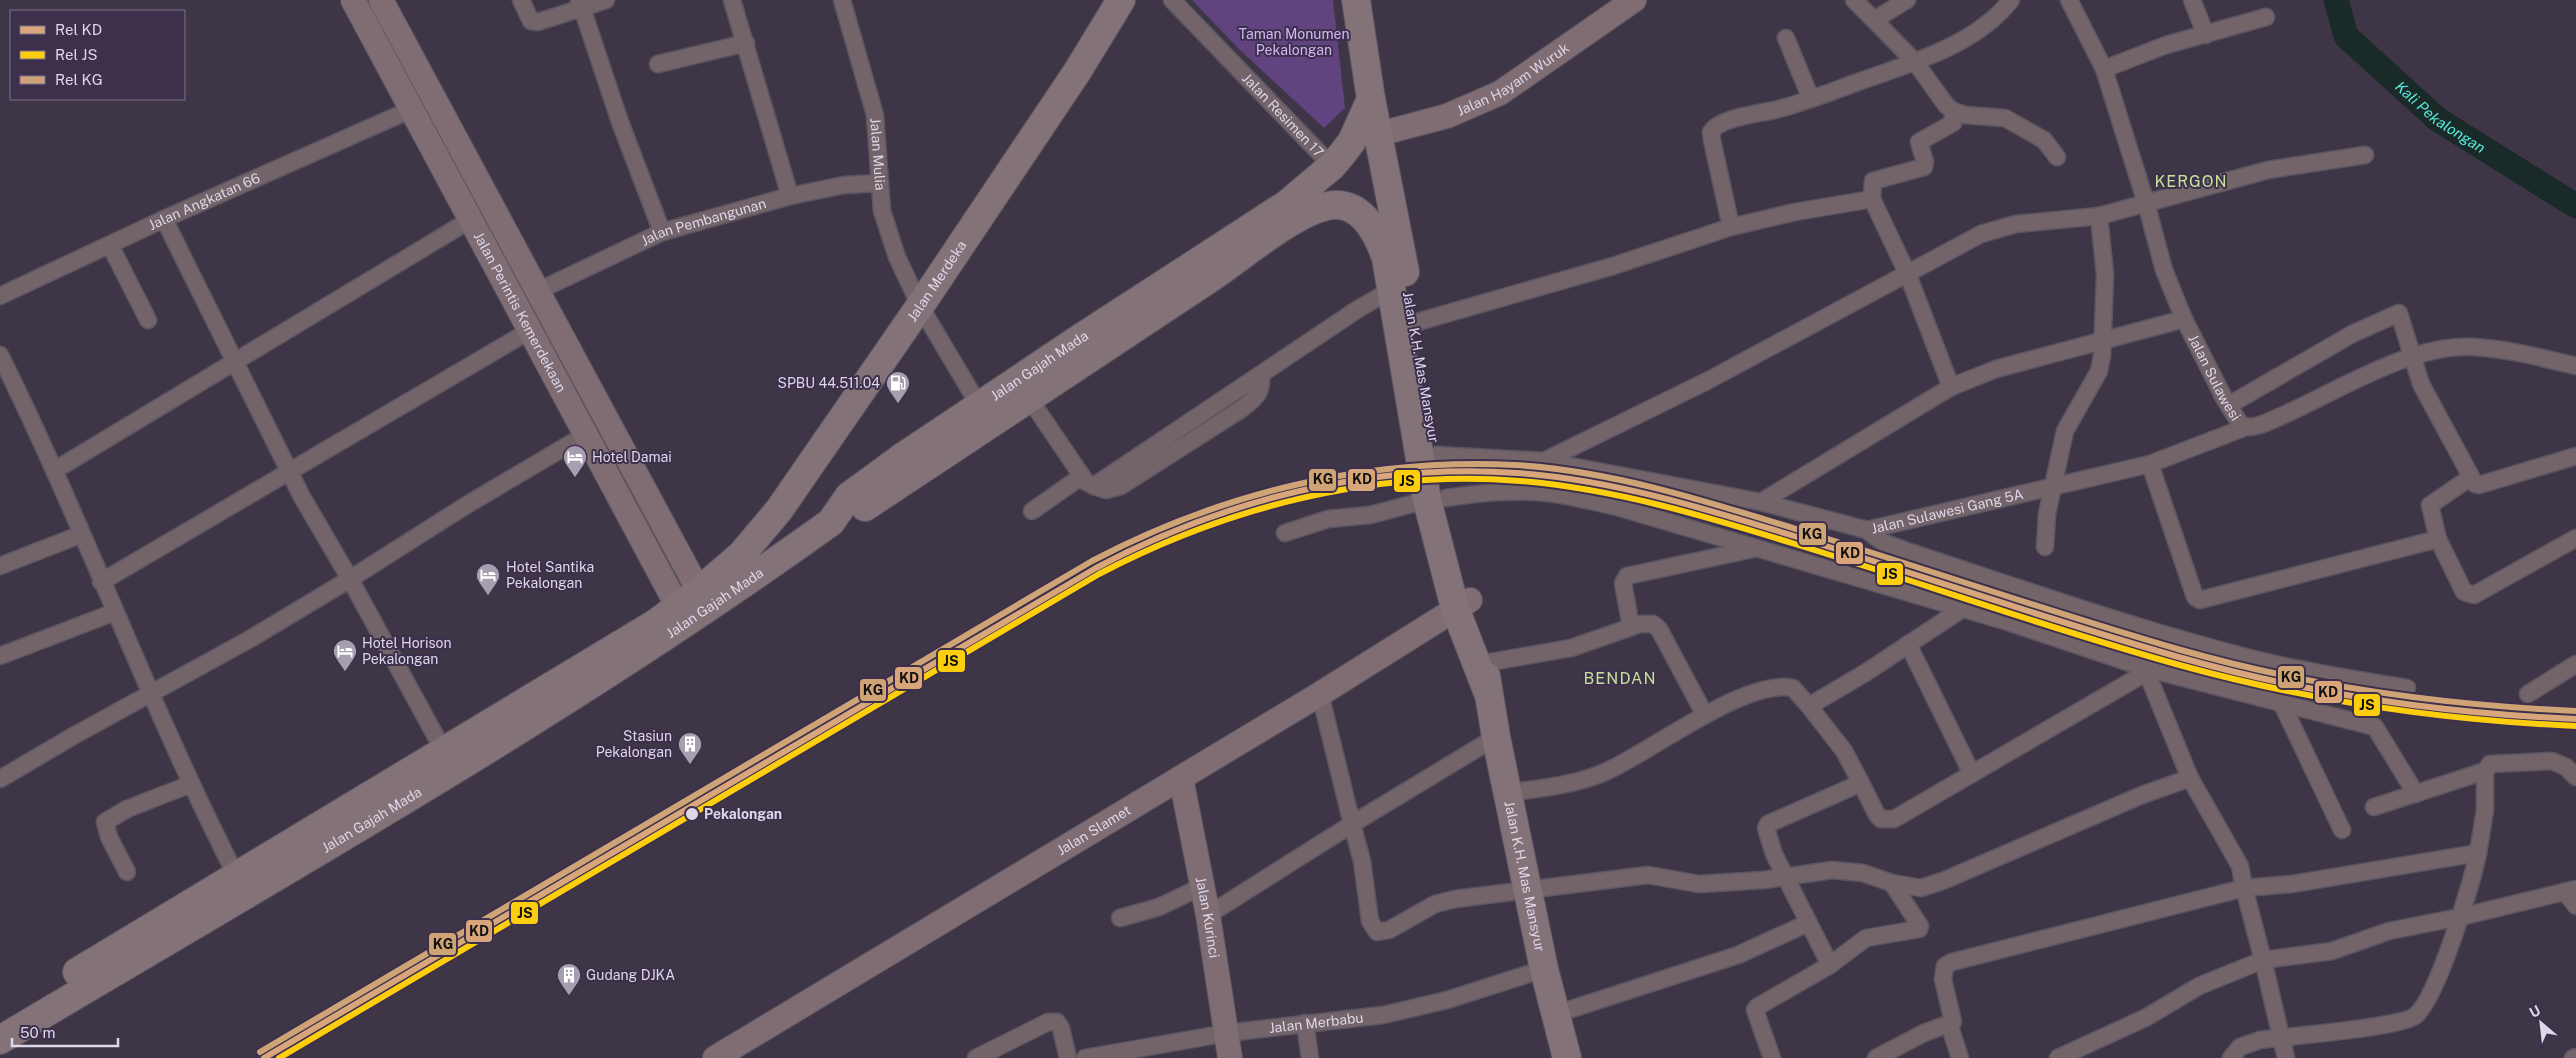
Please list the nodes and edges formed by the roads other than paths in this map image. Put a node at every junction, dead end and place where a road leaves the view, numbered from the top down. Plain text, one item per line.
1 (353, 0) edge
2 (381, 0) edge
3 (521, 0) edge
4 (606, 0) edge
5 (732, 0) edge
6 (842, 0) edge
7 (1121, 0) edge
8 (1172, 0) edge
9 (1356, 0) edge
10 (1634, 0) edge
11 (1854, 0) edge
12 (1907, 0) edge
13 (2011, 0) edge
14 (2069, 0) edge
15 (2192, 0) edge
16 (580, 4) edge
17 (2266, 17) dead end
18 (1874, 20) junction
19 (2206, 35) junction
20 (1786, 38) dead end
21 (746, 43) junction
22 (1915, 62) junction
23 (658, 64) dead end
24 (2104, 69) junction
25 (1371, 98) junction
26 (1811, 98) junction
27 (410, 110) junction
28 (1954, 111) junction
29 (1380, 134) junction
30 (2365, 155) dead end
31 (2056, 157) dead end
32 (1332, 166) junction
33 (880, 183) junction
34 (790, 196) junction
35 (1872, 199) junction
36 (2146, 203) junction
37 (2099, 216) junction
38 (164, 219) junction
39 (470, 220) junction
40 (1731, 227) junction
41 (662, 232) junction
42 (1254, 237) junction
43 (110, 245) junction
44 (1908, 275) junction
45 (1391, 290) junction
46 (538, 291) junction
47 (0, 296) edge
48 (920, 306) junction
49 (2184, 319) junction
50 (148, 320) dead end
51 (1414, 323) junction
52 (529, 331) junction
53 (2102, 340) junction
54 (0, 355) edge
55 (2411, 358) junction
56 (234, 362) junction
57 (2576, 366) edge
58 (1951, 387) junction
59 (1029, 398) junction
60 (2228, 405) junction
61 (980, 407) junction
62 (2246, 427) junction
63 (585, 435) junction
64 (1436, 455) junction
65 (2576, 456) edge
66 (1544, 461) junction
67 (2150, 464) junction
68 (54, 470) junction
69 (289, 470) junction
70 (2471, 477) junction
71 (1088, 481) junction
72 (2053, 488) junction
73 (791, 493) junction
74 (1436, 499) junction
75 (1761, 502) junction
76 (1032, 511) dead end
77 (823, 527) junction
78 (1867, 530) junction
79 (1285, 533) dead end
80 (82, 534) junction
81 (2576, 538) edge
82 (2438, 539) junction
83 (2044, 547) dead end
84 (1755, 548) junction
85 (742, 554) joint
86 (0, 566) edge
87 (350, 579) junction
88 (101, 582) junction
89 (704, 599) junction
90 (1463, 604) junction
91 (1962, 609) junction
92 (115, 612) junction
93 (682, 616) junction
94 (1631, 627) junction
95 (1908, 644) junction
96 (0, 656) edge
97 (1484, 663) junction
98 (2576, 664) edge
99 (2146, 670) junction
100 (2408, 688) dead end
101 (1488, 693) junction
102 (151, 694) junction
103 (1320, 694) junction
104 (2528, 694) dead end
105 (2282, 704) junction
106 (1809, 706) junction
107 (1704, 716) junction
108 (1496, 737) junction
109 (448, 759) junction
110 (2485, 771) junction
111 (1972, 774) junction
112 (2576, 777) edge
113 (1181, 778) junction
114 (2190, 778) junction
115 (0, 779) edge
116 (1862, 783) junction
117 (191, 784) junction
118 (1509, 793) junction
119 (2416, 794) junction
120 (2374, 807) dead end
121 (1352, 824) junction
122 (2342, 830) dead end
123 (2478, 853) junction
124 (127, 872) dead end
125 (1786, 878) junction
126 (1892, 883) junction
127 (241, 885) junction
128 (1202, 886) junction
129 (2244, 888) junction
130 (2570, 890) edge
131 (1528, 891) junction
132 (2576, 906) edge
133 (1208, 916) junction
134 (2460, 917) junction
135 (1120, 918) dead end
136 (1808, 923) junction
137 (2263, 960) junction
138 (1830, 965) junction
139 (1544, 969) junction
140 (1556, 1014) junction
141 (0, 1018) edge
142 (1305, 1023) junction
143 (1949, 1024) junction
144 (1227, 1034) junction
145 (2280, 1037) junction
146 (0, 1040) edge
147 (1120, 1055) edge
148 (715, 1058) edge
149 (976, 1058) edge
150 (1068, 1058) edge
151 (1085, 1058) edge
152 (1230, 1058) edge
153 (1310, 1058) edge
154 (1567, 1058) edge
155 (1772, 1058) edge
156 (1876, 1058) edge
157 (1960, 1058) edge
158 (2058, 1058) edge
159 (2231, 1058) edge
160 (2286, 1058) edge

1 - 27 street, Jalan Perintis Kemerdekaan
2 - 46 street
3 - 16 street
4 - 16 street
5 - 21 street
6 - 33 street, Jalan Mulia
7 - 48 highway, Jalan Merdeka
8 - 32 street, Jalan Resimen 17
9 - 25 highway, Jalan K.H. Mas Mansyur
10 - 29 street, Jalan Hayam Wuruk
11 - 18 street
12 - 18 street
13 - 22 street
14 - 24 street, Jalan Sulawesi
15 - 19 street
16 - 41 street
17 - 19 street
18 - 22 street
19 - 24 street
20 - 26 street
21 - 23 street
21 - 34 street
22 - 26 street
22 - 28 street
24 - 36 street, Jalan Sulawesi
25 - 29 highway, Jalan K.H. Mas Mansyur
25 - 32 highway, Jalan Gajah Mada
26 - 40 street
27 - 38 street, Jalan Angkatan 66
27 - 39 street, Jalan Perintis Kemerdekaan
28 - 31 street
28 - 35 street
29 - 51 highway, Jalan K.H. Mas Mansyur
30 - 36 street
32 - 42 highway, Jalan Gajah Mada
33 - 34 street, Jalan Pembangunan
33 - 48 street, Jalan Mulia
34 - 41 street, Jalan Pembangunan
35 - 40 street
35 - 44 street
36 - 37 street
36 - 49 street, Jalan Sulawesi
37 - 44 street
37 - 53 street
38 - 43 street, Jalan Angkatan 66
38 - 56 street
39 - 52 street, Jalan Perintis Kemerdekaan
39 - 56 street
40 - 51 street
41 - 46 street, Jalan Pembangunan
42 - 45 highway, Jalan K.H. Mas Mansyur
42 - 59 highway
42 - 61 highway, Jalan Gajah Mada
43 - 47 street, Jalan Angkatan 66
43 - 50 street
44 - 58 street
44 - 66 street
45 - 71 street
45 - 74 highway, Jalan K.H. Mas Mansyur
46 - 89 street
48 - 61 street, Jalan Mulia
48 - 73 highway, Jalan Merdeka
49 - 53 street
49 - 60 street, Jalan Sulawesi
51 - 64 highway, Jalan K.H. Mas Mansyur
52 - 63 street, Jalan Perintis Kemerdekaan
52 - 69 street
53 - 58 street
53 - 72 street
54 - 68 street
55 - 57 street, Jalan Sulawesi
55 - 60 street
55 - 62 street, Jalan Sulawesi
55 - 70 street
56 - 68 street
56 - 69 street
58 - 75 street
59 - 71 street
59 - 77 highway
60 - 62 street, Jalan Sulawesi
61 - 77 highway, Jalan Gajah Mada
62 - 67 street, Jalan Sulawesi Gang 5A
63 - 87 street
63 - 93 street, Jalan Perintis Kemerdekaan
64 - 66 street, Jalan Sulawesi Gang 5A
64 - 74 highway, Jalan K.H. Mas Mansyur
65 - 70 street
66 - 75 street, Jalan Sulawesi Gang 5A
67 - 72 street, Jalan Sulawesi Gang 5A
67 - 82 street
68 - 80 street
69 - 87 street
69 - 88 street
70 - 82 street
71 - 76 street
72 - 78 street, Jalan Sulawesi Gang 5A
72 - 83 street
73 - 77 highway
73 - 85 highway, Jalan Merdeka
74 - 79 street
74 - 84 street
74 - 90 highway, Jalan K.H. Mas Mansyur
75 - 78 street, Jalan Sulawesi Gang 5A
77 - 89 highway, Jalan Gajah Mada
78 - 100 street
80 - 86 street
80 - 88 street
81 - 82 street
84 - 91 street
84 - 94 street
85 - 89 highway, Jalan Gajah Mada
87 - 102 street
87 - 109 street
88 - 92 street
89 - 93 highway, Jalan Gajah Mada
90 - 97 highway, Jalan K.H. Mas Mansyur
90 - 101 highway, Jalan K.H. Mas Mansyur
90 - 103 street, Jalan Slamet
91 - 95 street
91 - 99 street
92 - 96 street
92 - 102 street
93 - 109 highway, Jalan Gajah Mada
94 - 97 street
94 - 107 street
95 - 106 street
95 - 111 street
97 - 101 highway, Jalan K.H. Mas Mansyur
98 - 104 street
99 - 105 street
99 - 111 street
99 - 114 street
101 - 108 highway, Jalan K.H. Mas Mansyur
102 - 115 street
102 - 117 street
103 - 113 street, Jalan Slamet
103 - 121 street
105 - 119 street
105 - 122 street
106 - 107 street
106 - 116 street
107 - 118 street
108 - 118 highway, Jalan K.H. Mas Mansyur
108 - 121 street
109 - 127 highway, Jalan Gajah Mada
110 - 112 street
110 - 119 street
110 - 123 street
111 - 116 street
113 - 128 street, Jalan Kurinci
113 - 148 street, Jalan Slamet
114 - 126 street
114 - 129 street
116 - 125 street
117 - 124 street
117 - 127 street
118 - 131 highway, Jalan K.H. Mas Mansyur
119 - 120 street
121 - 131 street
121 - 133 street
123 - 129 street
123 - 134 street
125 - 126 street
125 - 131 street
125 - 136 street
126 - 138 street
127 - 141 highway, Jalan Gajah Mada
127 - 146 highway, Jalan Gajah Mada
128 - 133 street, Jalan Kurinci
128 - 135 street
129 - 137 street
129 - 143 street
130 - 132 street
130 - 134 street
131 - 139 highway, Jalan K.H. Mas Mansyur
133 - 144 street, Jalan Kurinci
134 - 137 street
134 - 145 street
136 - 138 street
136 - 140 street
137 - 145 street
137 - 158 street
138 - 155 street
139 - 140 highway, Jalan K.H. Mas Mansyur
139 - 142 street, Jalan Merbabu
140 - 154 highway, Jalan K.H. Mas Mansyur
142 - 144 street, Jalan Merbabu
142 - 153 street
143 - 156 street
143 - 157 street
144 - 147 street, Jalan Merbabu
144 - 152 street, Jalan Kurinci
145 - 159 street
145 - 160 street
147 - 151 street, Jalan Merbabu
149 - 150 street

